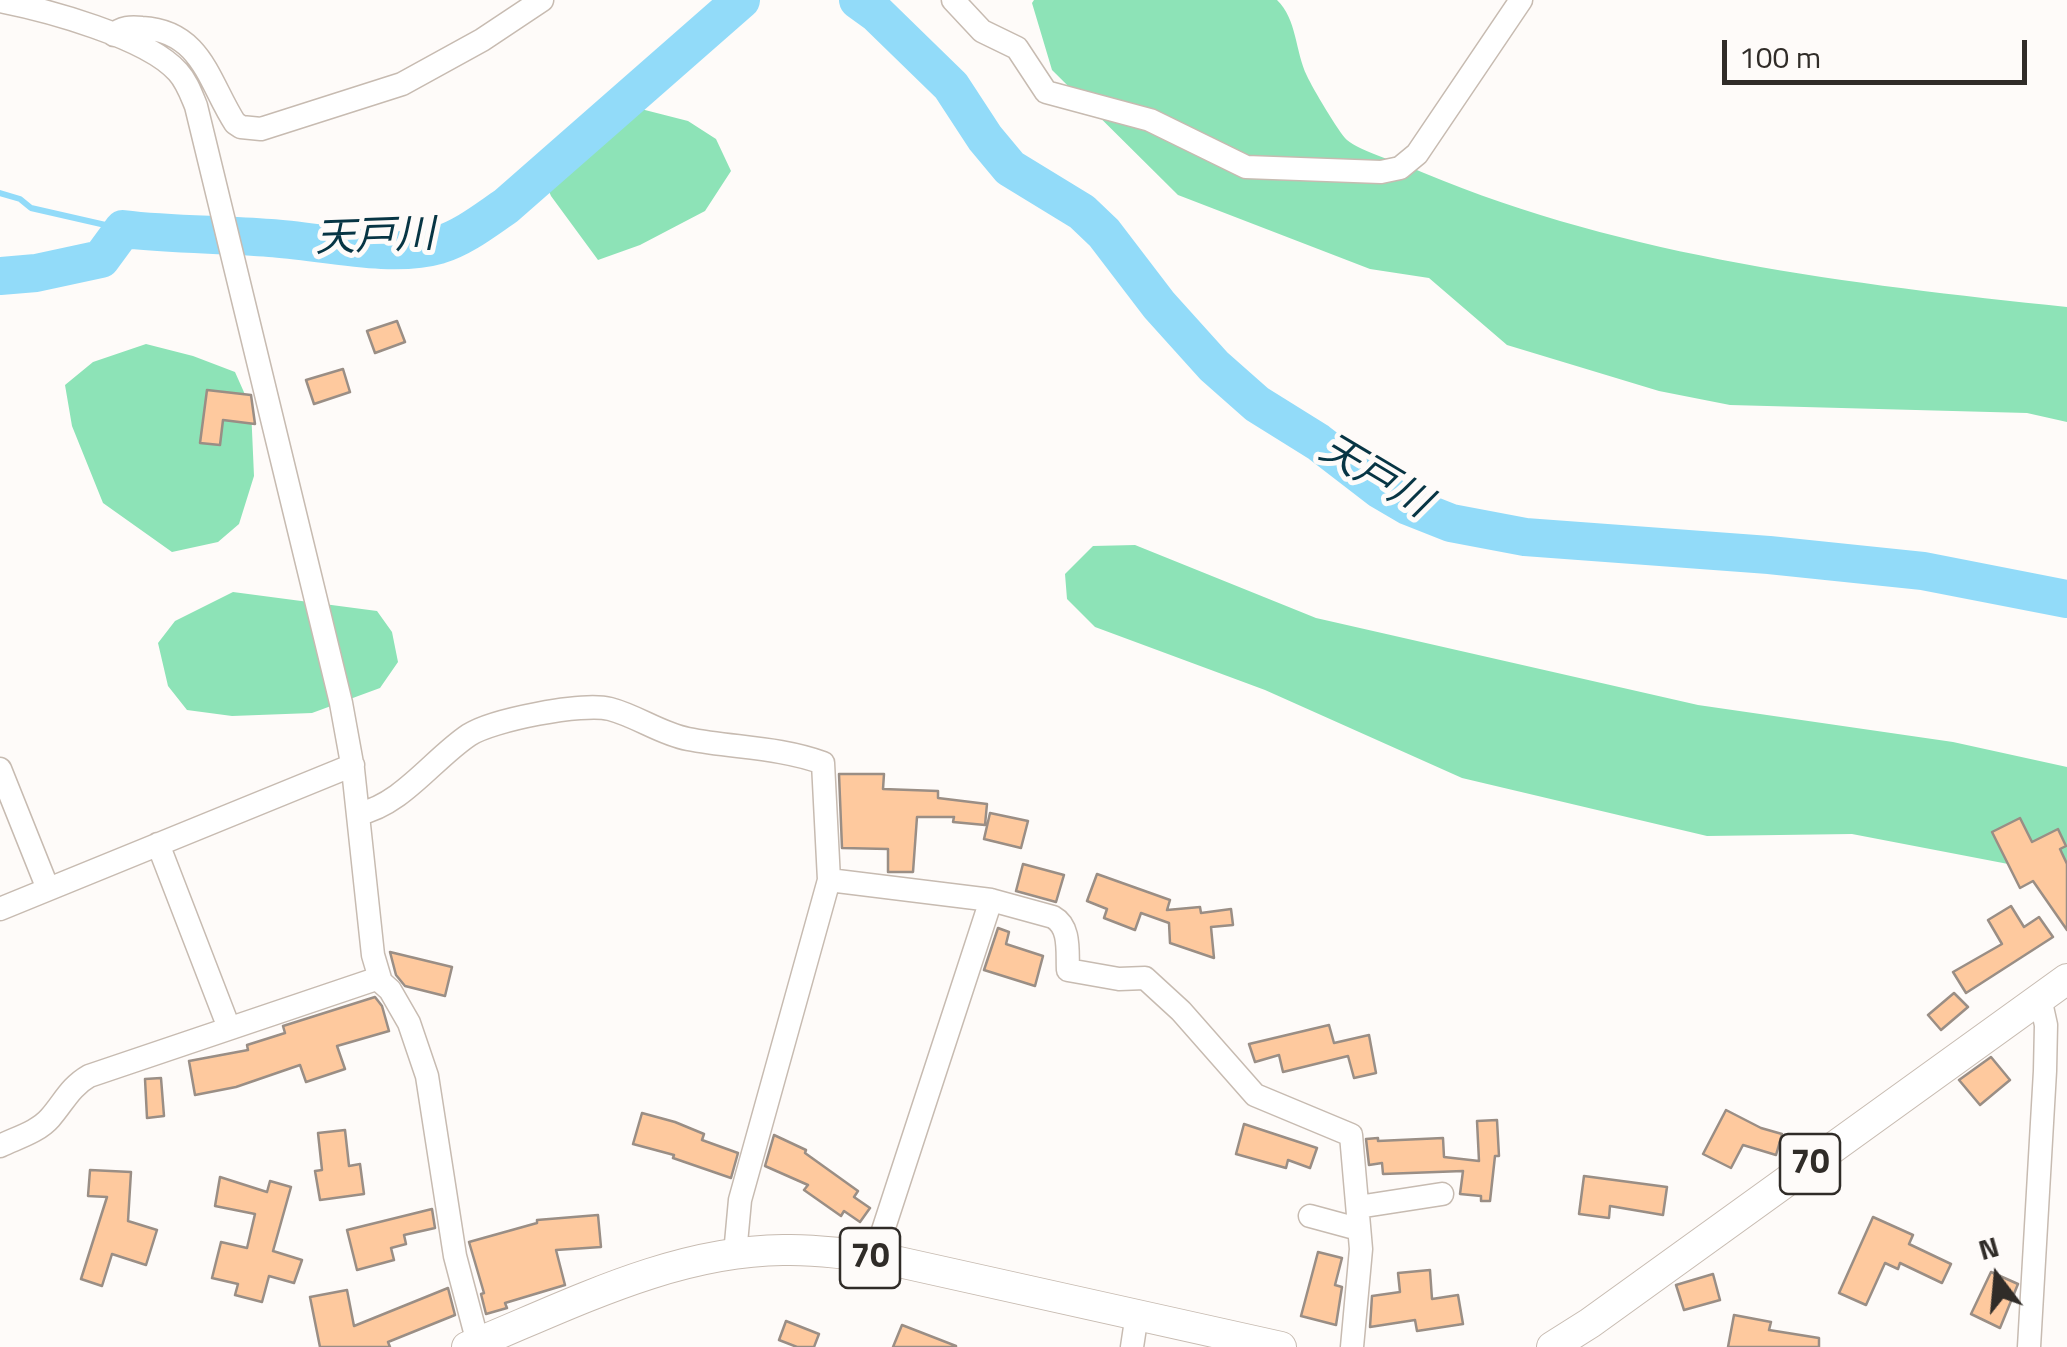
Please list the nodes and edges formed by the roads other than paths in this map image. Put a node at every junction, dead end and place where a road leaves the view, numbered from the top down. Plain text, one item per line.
1 (542, 0) edge
2 (953, 0) edge
3 (1521, 0) edge
4 (0, 1) edge
5 (114, 36) junction
6 (353, 765) junction
7 (0, 770) edge
8 (358, 814) junction
9 (158, 844) junction
10 (829, 880) junction
11 (48, 889) junction
12 (991, 900) junction
13 (0, 909) edge
14 (379, 978) junction
15 (2067, 978) edge
16 (2040, 998) junction
17 (229, 1028) junction
18 (0, 1146) edge
19 (1442, 1194) dead end
20 (1310, 1216) dead end
21 (1358, 1218) junction
22 (735, 1254) junction
23 (874, 1258) junction
24 (1137, 1314) junction
25 (472, 1345) edge
26 (1132, 1347) edge
27 (1280, 1347) edge
28 (1352, 1347) edge
29 (1552, 1347) edge
30 (2030, 1347) edge

1 - 5 street
2 - 3 street
4 - 5 street
5 - 6 street
6 - 8 street
6 - 9 street
7 - 11 street
8 - 10 street
8 - 14 street
9 - 11 street
9 - 17 street
10 - 12 street
10 - 22 street
11 - 13 street
12 - 21 street
12 - 23 street
14 - 17 street
14 - 25 street
15 - 16 main road, 70
16 - 29 main road, 70
16 - 30 street
17 - 18 street
19 - 21 street
20 - 21 street
21 - 28 street
22 - 23 main road, 70
22 - 25 main road, 70
23 - 24 main road, 70
24 - 26 street
24 - 27 main road, 70

